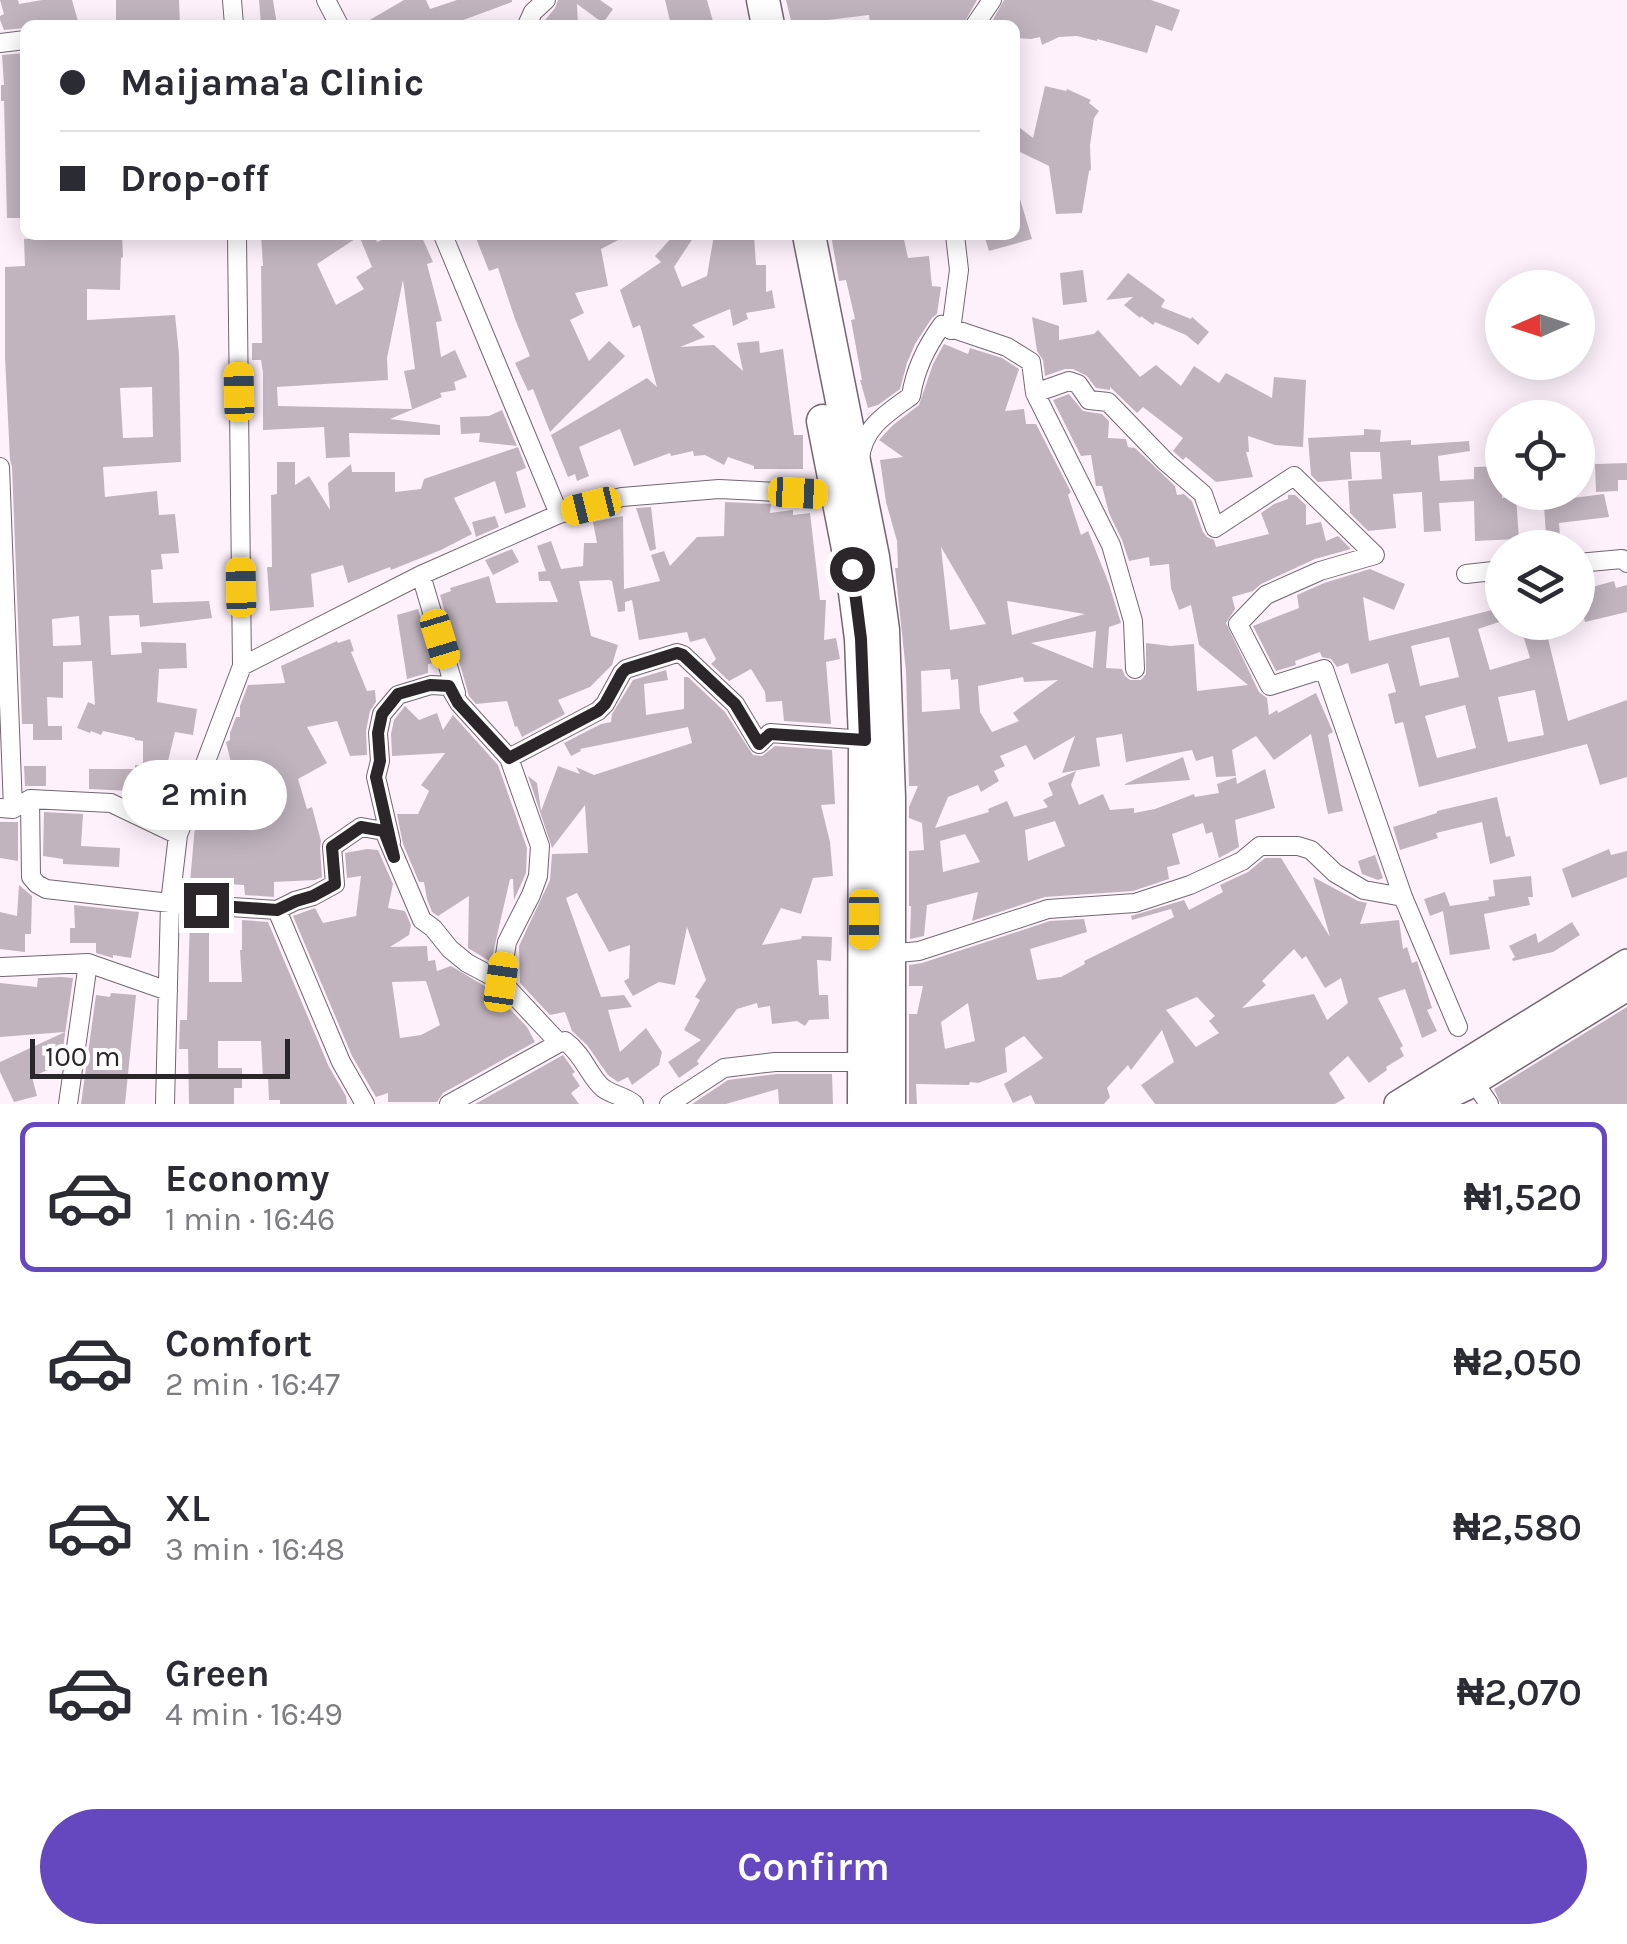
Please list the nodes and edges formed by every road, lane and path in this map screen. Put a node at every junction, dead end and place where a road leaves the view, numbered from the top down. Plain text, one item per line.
1 (546, 0) edge
2 (529, 20) edge
3 (238, 240) edge
4 (446, 240) edge
5 (789, 240) edge
6 (810, 240) edge
7 (955, 240) edge
8 (951, 330) junction
9 (1035, 393) junction
10 (0, 467) edge
11 (848, 490) junction
12 (560, 514) junction
13 (1595, 562) edge
14 (1627, 563) edge
15 (1485, 572) edge
16 (1466, 574) dead end
17 (421, 575) junction
18 (242, 666) junction
19 (1135, 669) dead end
20 (458, 703) junction
21 (865, 740) junction
22 (509, 758) junction
23 (30, 799) junction
24 (6, 809) edge
25 (178, 834) junction
26 (394, 857) junction
27 (1403, 897) junction
28 (170, 903) junction
29 (277, 910) junction
30 (888, 954) junction
31 (1627, 962) edge
32 (88, 963) junction
33 (2, 967) edge
34 (501, 982) junction
35 (1627, 988) edge
36 (168, 991) junction
37 (1458, 1027) dead end
38 (559, 1043) junction
39 (864, 1062) junction
40 (1474, 1082) junction
41 (68, 1104) edge
42 (165, 1104) edge
43 (365, 1104) edge
44 (449, 1104) edge
45 (634, 1104) edge
46 (670, 1104) edge
47 (864, 1104) edge
48 (890, 1104) edge
49 (1397, 1104) edge
50 (1431, 1104) edge
51 (1489, 1104) edge

1 - 2 street
3 - 18 street
4 - 12 street
5 - 11 highway
6 - 11 highway
7 - 8 street
8 - 9 street
8 - 11 street
9 - 19 street
9 - 27 street
10 - 24 street
11 - 12 street
11 - 21 highway
11 - 30 highway
12 - 17 street
13 - 14 street
15 - 16 street
17 - 18 street
17 - 20 street
18 - 25 street
20 - 22 street
20 - 26 street
21 - 22 street
21 - 39 highway
22 - 34 street
23 - 24 street
23 - 25 street
23 - 28 street
25 - 28 street
26 - 29 street
26 - 34 street
27 - 30 street
27 - 37 street
28 - 29 street
28 - 36 street
29 - 43 street
30 - 48 highway
31 - 49 main road
32 - 33 street
32 - 36 street
32 - 41 street
34 - 38 street
35 - 40 main road
36 - 42 street
38 - 44 street
38 - 45 street
39 - 46 street
39 - 47 highway
40 - 50 main road
40 - 51 street

